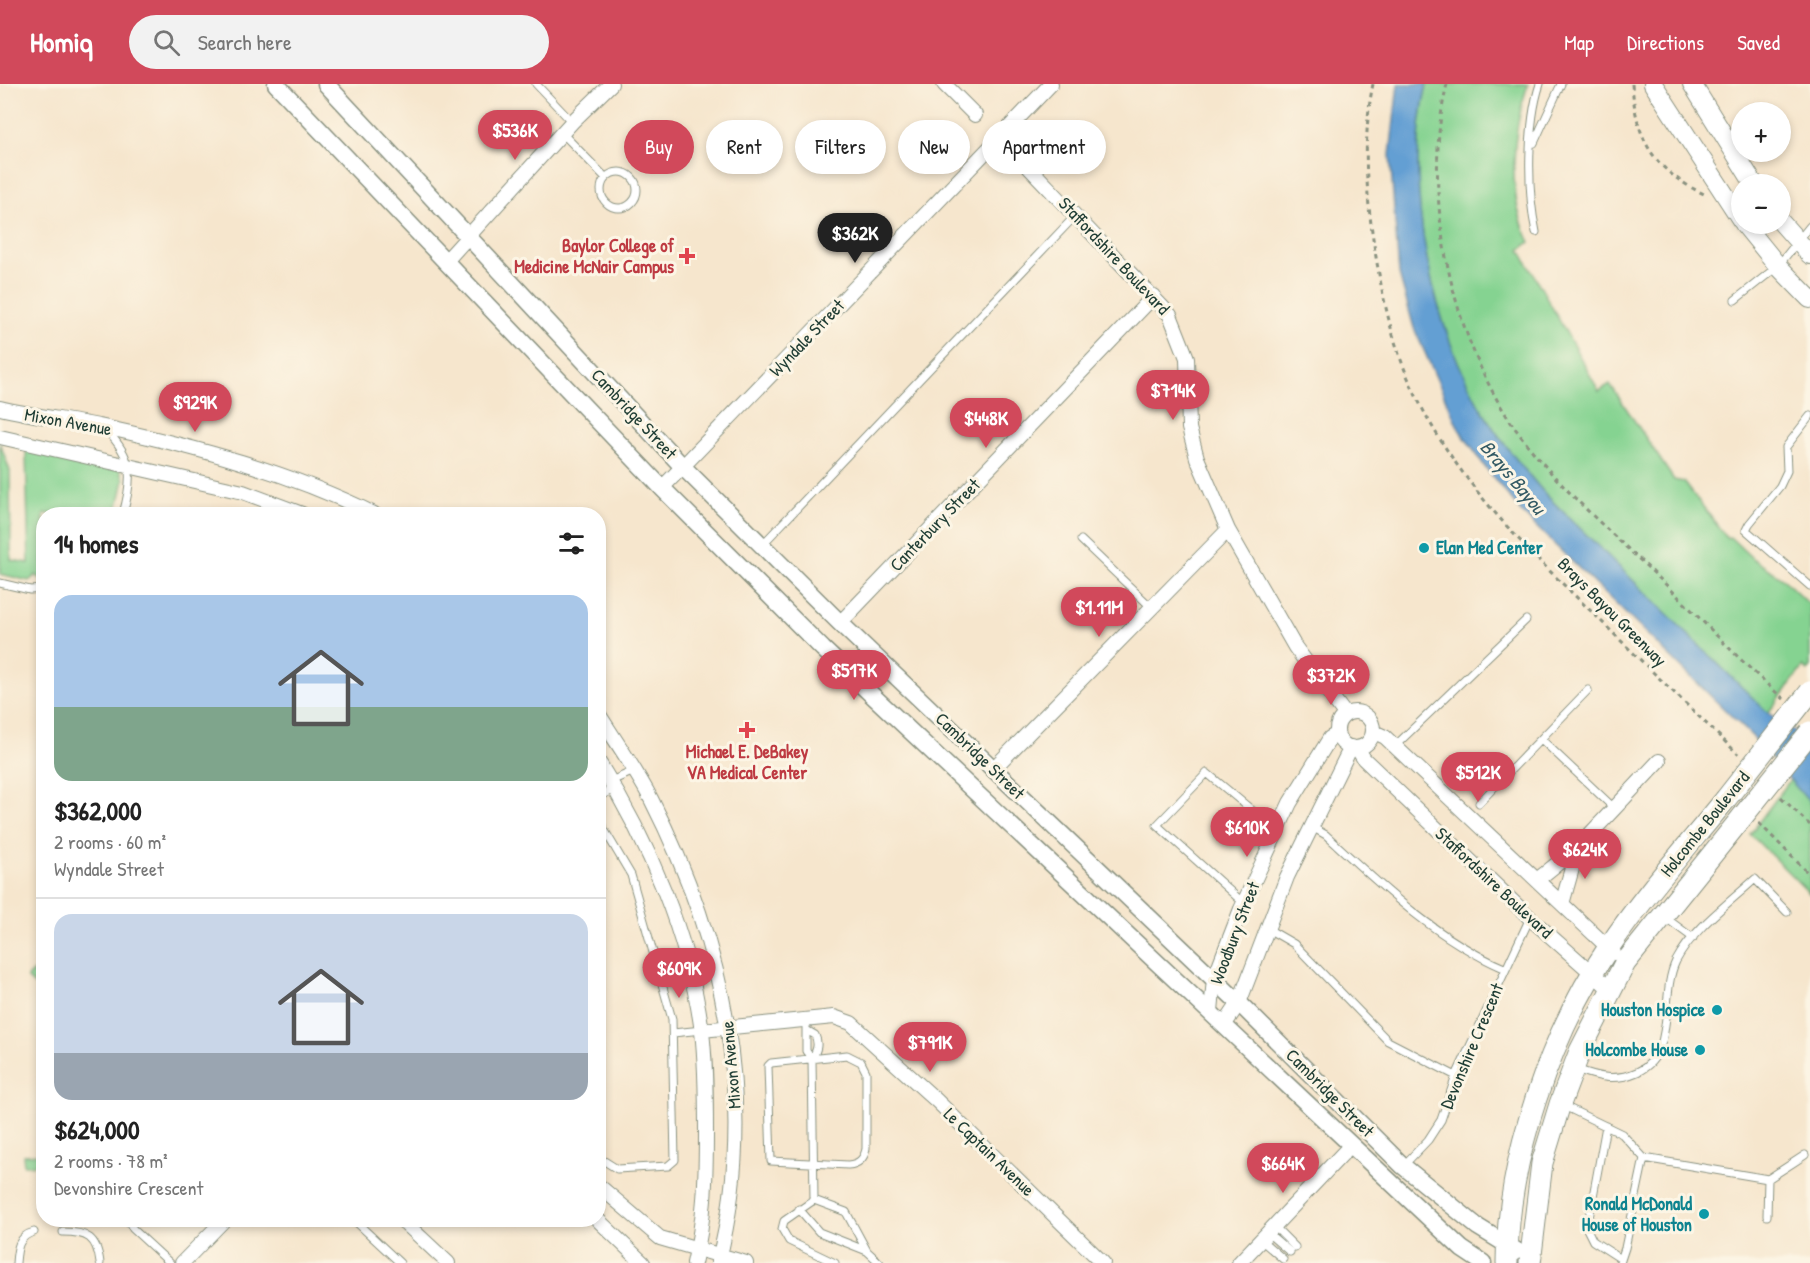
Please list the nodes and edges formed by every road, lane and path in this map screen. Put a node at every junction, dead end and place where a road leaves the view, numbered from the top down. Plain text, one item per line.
1 (276, 84) edge
2 (326, 84) edge
3 (536, 84) edge
4 (611, 84) edge
5 (944, 84) edge
6 (1050, 84) edge
7 (1373, 84) edge
8 (1447, 84) edge
9 (1540, 84) edge
10 (1561, 84) edge
11 (1632, 84) edge
12 (1653, 84) edge
13 (1692, 84) edge
14 (975, 115) dead end
15 (1015, 120) edge
16 (572, 123) junction
17 (562, 133) junction
18 (1532, 148) junction
19 (982, 154) edge
20 (1036, 174) edge
21 (1748, 174) edge
22 (606, 178) junction
23 (1707, 196) dead end
24 (1731, 205) edge
25 (1076, 215) junction
26 (1810, 226) edge
27 (1536, 232) dead end
28 (1752, 234) edge
29 (1791, 234) edge
30 (467, 236) junction
31 (1804, 249) edge
32 (445, 262) junction
33 (1778, 267) junction
34 (1154, 296) junction
35 (1810, 299) edge
36 (1736, 300) dead end
37 (0, 408) edge
38 (1810, 416) edge
39 (103, 427) junction
40 (0, 437) edge
41 (130, 467) junction
42 (683, 467) junction
43 (662, 488) junction
44 (124, 507) edge
45 (283, 507) edge
46 (357, 507) edge
47 (1228, 530) junction
48 (1081, 540) dead end
49 (762, 545) junction
50 (0, 583) edge
51 (1810, 586) edge
52 (36, 590) edge
53 (1151, 607) junction
54 (1526, 620) dead end
55 (840, 623) junction
56 (1588, 690) dead end
57 (1810, 692) edge
58 (1780, 695) dead end
59 (1345, 714) junction
60 (606, 726) edge
61 (1374, 732) junction
62 (1810, 732) edge
63 (1337, 734) junction
64 (1541, 739) junction
65 (1395, 746) junction
66 (1354, 748) junction
67 (1742, 759) dead end
68 (1659, 761) dead end
69 (994, 768) junction
70 (634, 771) junction
71 (606, 781) edge
72 (606, 783) edge
73 (1776, 792) dead end
74 (1479, 803) dead end
75 (1614, 808) junction
76 (1750, 818) junction
77 (1810, 825) edge
78 (1312, 827) junction
79 (1277, 831) junction
80 (606, 833) edge
81 (1578, 847) junction
82 (1810, 875) edge
83 (1537, 880) junction
84 (1242, 899) junction
85 (1562, 904) junction
86 (1787, 912) dead end
87 (1662, 915) junction
88 (1530, 918) junction
89 (1268, 928) junction
90 (1693, 938) junction
91 (1608, 948) junction
92 (1625, 963) junction
93 (1504, 968) junction
94 (1593, 974) junction
95 (1214, 979) junction
96 (1610, 989) junction
97 (1239, 1003) junction
98 (1211, 1011) junction
99 (1225, 1024) junction
100 (807, 1026) junction
101 (729, 1027) junction
102 (702, 1030) junction
103 (673, 1033) junction
104 (812, 1059) junction
105 (1574, 1068) junction
106 (1456, 1076) junction
107 (1560, 1104) junction
108 (1606, 1126) junction
109 (1350, 1146) junction
110 (1805, 1155) dead end
111 (1644, 1158) junction
112 (606, 1162) edge
113 (814, 1164) junction
114 (1403, 1166) junction
115 (1768, 1179) junction
116 (606, 1192) edge
117 (814, 1200) junction
118 (799, 1209) junction
119 (1767, 1216) dead end
120 (132, 1227) edge
121 (216, 1227) edge
122 (361, 1227) edge
123 (409, 1227) edge
124 (605, 1227) edge
125 (34, 1232) dead end
126 (63, 1232) dead end
127 (1268, 1233) junction
128 (1293, 1249) dead end
129 (867, 1251) junction
130 (1507, 1254) edge
131 (696, 1256) edge
132 (719, 1259) edge
133 (1283, 1259) dead end
134 (1096, 1260) edge
135 (640, 1261) edge
136 (1533, 1261) edge
137 (1621, 1261) edge
138 (16, 1263) edge
139 (100, 1263) edge
140 (170, 1263) edge
141 (182, 1263) edge
142 (400, 1263) edge
143 (448, 1263) edge
144 (655, 1263) edge
145 (746, 1263) edge
146 (835, 1263) edge
147 (880, 1263) edge
148 (1239, 1263) edge
149 (1483, 1263) edge

1 - 32 street, Cambridge Street
2 - 30 street, Cambridge Street
3 - 16 lane
4 - 16 street
5 - 14 street
6 - 15 street, Wyndale Street
7 - 67 path, Brays Bayou Greenway
8 - 58 path
9 - 18 lane
10 - 18 lane
11 - 23 path
12 - 24 main road
13 - 21 main road
16 - 17 street
17 - 22 lane
17 - 30 street
18 - 27 lane
19 - 42 street, Wyndale Street
20 - 25 street, Staffordshire Boulevard
22 - 22 lane
25 - 34 street, Staffordshire Boulevard
25 - 49 lane
26 - 31 lane
28 - 33 main road
29 - 31 main road
30 - 32 street
30 - 42 street, Cambridge Street
31 - 33 lane
32 - 43 street, Cambridge Street
33 - 35 main road
33 - 36 lane
34 - 47 street, Staffordshire Boulevard
34 - 55 street, Canterbury Street
37 - 39 street, Mixon Avenue
38 - 51 lane
39 - 41 lane
39 - 46 street, Mixon Avenue
40 - 41 street, Mixon Avenue
41 - 44 lane
41 - 45 street, Mixon Avenue
42 - 43 street, Wyndale Street
42 - 49 street, Cambridge Street
43 - 98 street, Cambridge Street
47 - 53 street
47 - 59 street, Staffordshire Boulevard
48 - 53 lane
49 - 55 street, Cambridge Street
50 - 52 lane
53 - 69 street
54 - 65 lane
55 - 69 street, Cambridge Street
56 - 64 lane
57 - 91 main road, Holcombe Boulevard, bridge
59 - 61 street
59 - 63 street
60 - 70 street, Mixon Avenue
61 - 65 street, Staffordshire Boulevard
61 - 66 street
62 - 76 main road, Holcombe Boulevard, bridge
63 - 66 street
63 - 79 street, Woodbury Street
64 - 74 lane
64 - 75 lane
65 - 83 street, Staffordshire Boulevard
66 - 78 street, Woodbury Street
66 - 88 street, Staffordshire Boulevard
68 - 75 street
69 - 95 street, Cambridge Street
70 - 71 lane
70 - 101 street, Mixon Avenue
72 - 102 street, Mixon Avenue
73 - 77 path
75 - 81 street
76 - 82 path
76 - 87 main road, Holcombe Boulevard
78 - 89 street, Woodbury Street
78 - 93 lane
79 - 84 street, Woodbury Street
79 - 84 lane
80 - 103 lane
81 - 83 street
81 - 85 street
83 - 85 street, Staffordshire Boulevard
84 - 95 street, Woodbury Street
85 - 91 street, Staffordshire Boulevard
86 - 90 lane
87 - 90 lane
87 - 92 main road, Holcombe Boulevard
88 - 93 lane, Devonshire Crescent
88 - 94 street, Staffordshire Boulevard
89 - 97 street, Woodbury Street
89 - 106 lane
90 - 105 lane
91 - 92 street, Staffordshire Boulevard
91 - 94 main road, Holcombe Boulevard
92 - 96 main road, Holcombe Boulevard
93 - 106 lane, Devonshire Crescent
94 - 96 street, Staffordshire Boulevard
94 - 130 main road, Holcombe Boulevard
95 - 97 street, Cambridge Street
95 - 98 street, Woodbury Street
96 - 105 main road, Holcombe Boulevard
97 - 99 street, Woodbury Street
97 - 114 street, Cambridge Street
98 - 99 street, Cambridge Street
99 - 109 street, Cambridge Street
100 - 101 street, Le Captain Avenue
100 - 104 lane
100 - 104 lane
100 - 134 street, Le Captain Avenue
101 - 102 street, Le Captain Avenue
101 - 132 street, Mixon Avenue
102 - 103 lane
102 - 131 street, Mixon Avenue
103 - 112 lane
104 - 113 lane
104 - 113 lane
104 - 113 lane
105 - 107 main road, Holcombe Boulevard
106 - 114 lane, Devonshire Crescent
107 - 108 lane
107 - 136 main road, Holcombe Boulevard
108 - 111 lane
108 - 137 lane
109 - 127 street
109 - 149 street, Cambridge Street
110 - 115 lane
111 - 115 lane
111 - 137 lane
113 - 117 lane
114 - 130 street, Cambridge Street
115 - 119 lane
116 - 131 street
117 - 118 lane
117 - 129 lane
118 - 129 lane
118 - 146 lane
120 - 140 lane
121 - 141 street
122 - 142 lane
123 - 143 street
124 - 135 street
125 - 138 lane
126 - 139 lane
127 - 128 lane
127 - 133 lane
127 - 148 street
129 - 147 lane
130 - 136 street, Cambridge Street
131 - 132 street
132 - 145 street
135 - 144 street

